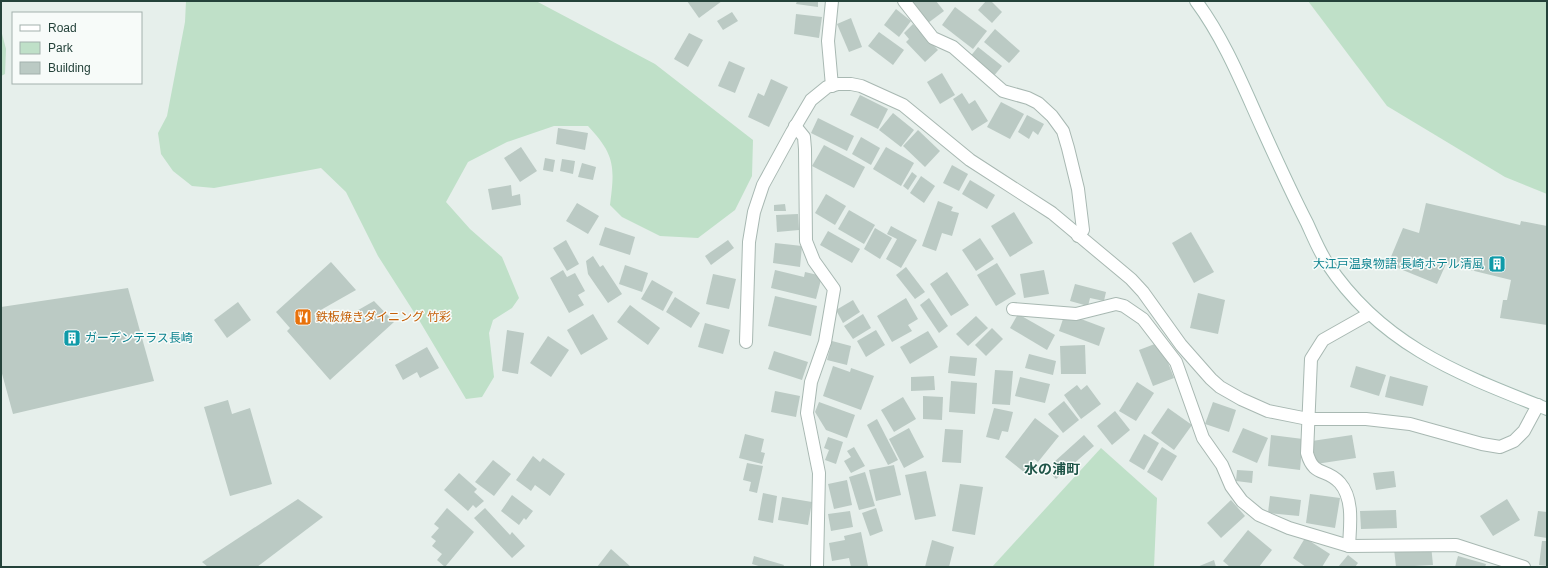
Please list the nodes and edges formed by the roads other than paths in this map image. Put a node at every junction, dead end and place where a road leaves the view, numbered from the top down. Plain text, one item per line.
1 (832, 1) edge
2 (904, 1) edge
3 (1196, 1) edge
4 (832, 86) junction
5 (795, 126) junction
6 (1078, 236) junction
7 (1013, 309) dead end
8 (1370, 314) junction
9 (746, 342) dead end
10 (1542, 407) edge
11 (1308, 419) junction
12 (1349, 546) junction
13 (817, 567) edge
14 (1524, 567) edge

1 - 4 street
2 - 6 street
3 - 8 street
4 - 5 street
4 - 6 street
5 - 9 street
5 - 13 street
6 - 11 street
7 - 12 street
8 - 10 street
8 - 11 street
10 - 11 street
11 - 12 street
12 - 14 street

